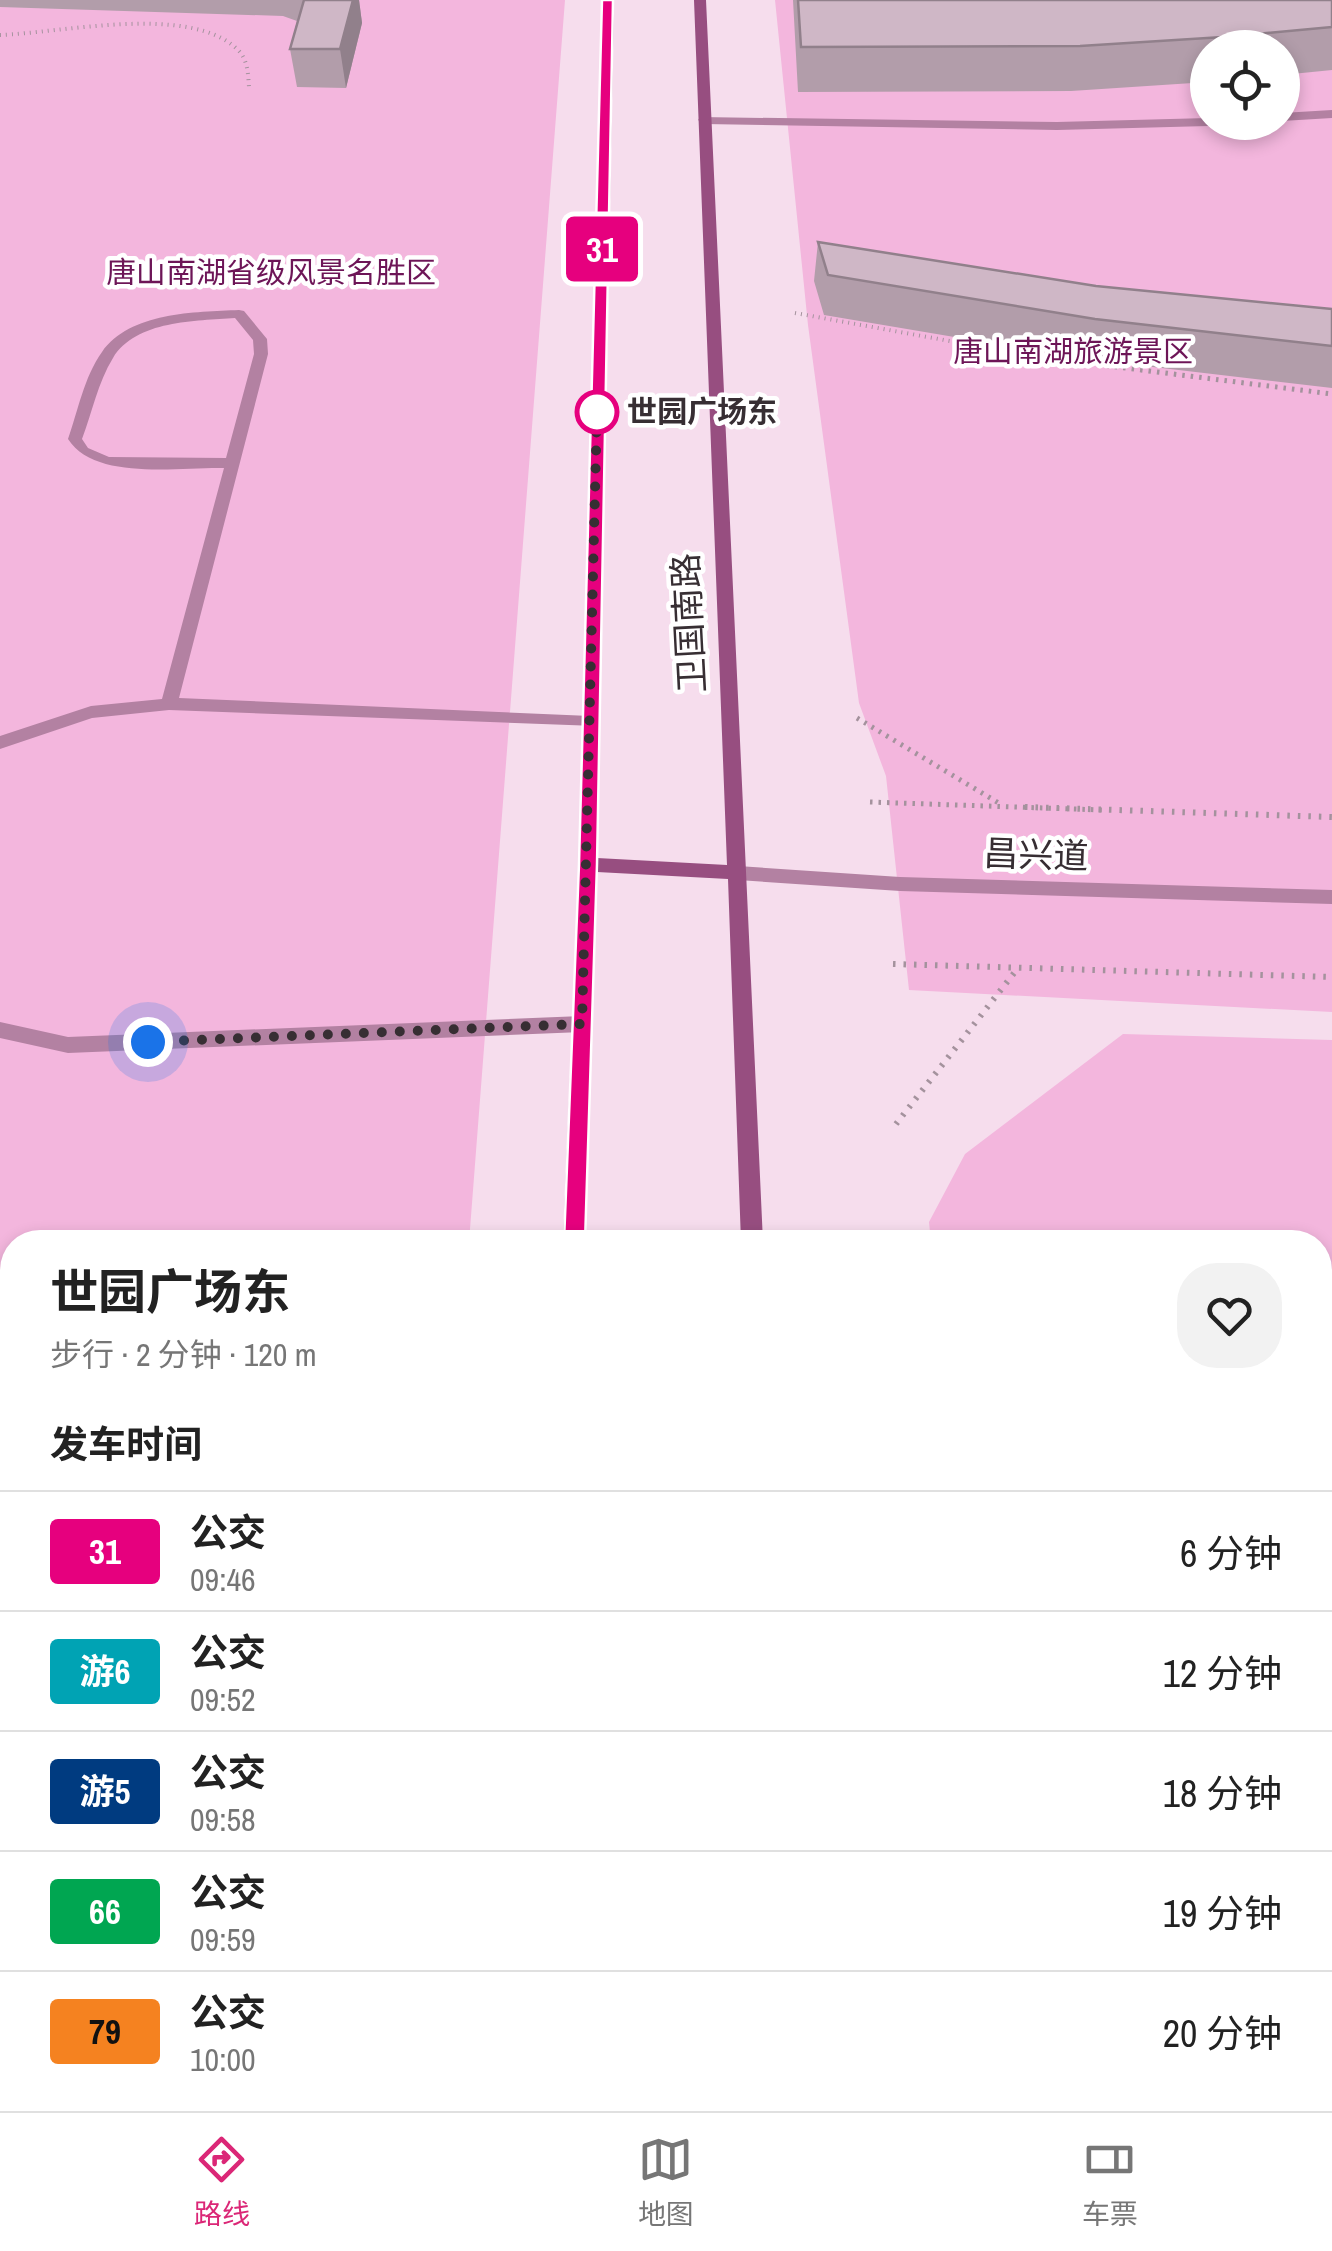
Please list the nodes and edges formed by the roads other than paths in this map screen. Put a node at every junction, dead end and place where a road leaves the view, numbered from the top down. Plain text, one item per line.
1 (608, 0) edge
2 (700, 0) edge
3 (1332, 114) edge
4 (1300, 116) edge
5 (704, 120) junction
6 (1190, 122) edge
7 (230, 463) junction
8 (168, 704) junction
9 (590, 722) junction
10 (0, 744) edge
11 (588, 864) junction
12 (738, 873) junction
13 (1332, 897) edge
14 (582, 1024) junction
15 (0, 1030) edge
16 (574, 1230) edge
17 (752, 1230) edge

1 - 9 main road
2 - 5 main road, 卫国南路
3 - 4 street
5 - 6 street
5 - 12 main road, 卫国南路
7 - 7 street
7 - 8 street
8 - 9 street
8 - 10 street
9 - 11 main road
11 - 12 main road
11 - 14 main road
12 - 13 street, 昌兴道
12 - 17 main road, 卫国南路
14 - 15 street
14 - 16 main road

